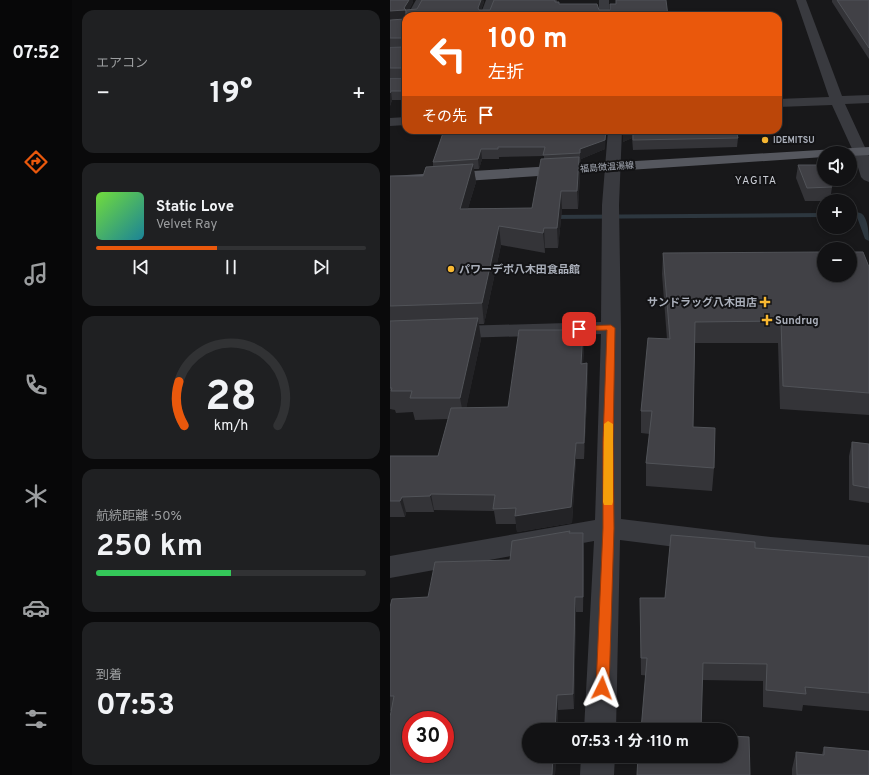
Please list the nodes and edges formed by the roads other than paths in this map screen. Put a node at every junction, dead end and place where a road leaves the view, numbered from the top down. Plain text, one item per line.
1 (421, 0) edge
2 (491, 0) edge
3 (604, 0) edge
4 (802, 0) edge
5 (414, 12) edge
6 (486, 12) edge
7 (604, 12) edge
8 (869, 99) edge
9 (837, 100) junction
10 (782, 103) edge
11 (390, 122) edge
12 (402, 122) edge
13 (614, 134) edge
14 (864, 151) edge
15 (817, 153) edge
16 (610, 167) junction
17 (869, 177) edge
18 (390, 180) edge
19 (611, 328) junction
20 (390, 334) edge
21 (608, 528) junction
22 (869, 556) edge
23 (390, 567) edge
24 (600, 723) edge
25 (598, 763) edge
26 (597, 775) edge

1 - 5 street
2 - 6 street
3 - 7 street
4 - 9 street
8 - 9 street
9 - 10 street
9 - 14 street
11 - 12 street
13 - 16 street
14 - 17 street
15 - 16 main road, 福島微温湯線
16 - 18 main road, 福島微温湯線
16 - 19 street
19 - 20 street
19 - 21 street
21 - 22 street
21 - 23 street
21 - 24 street
25 - 26 street

